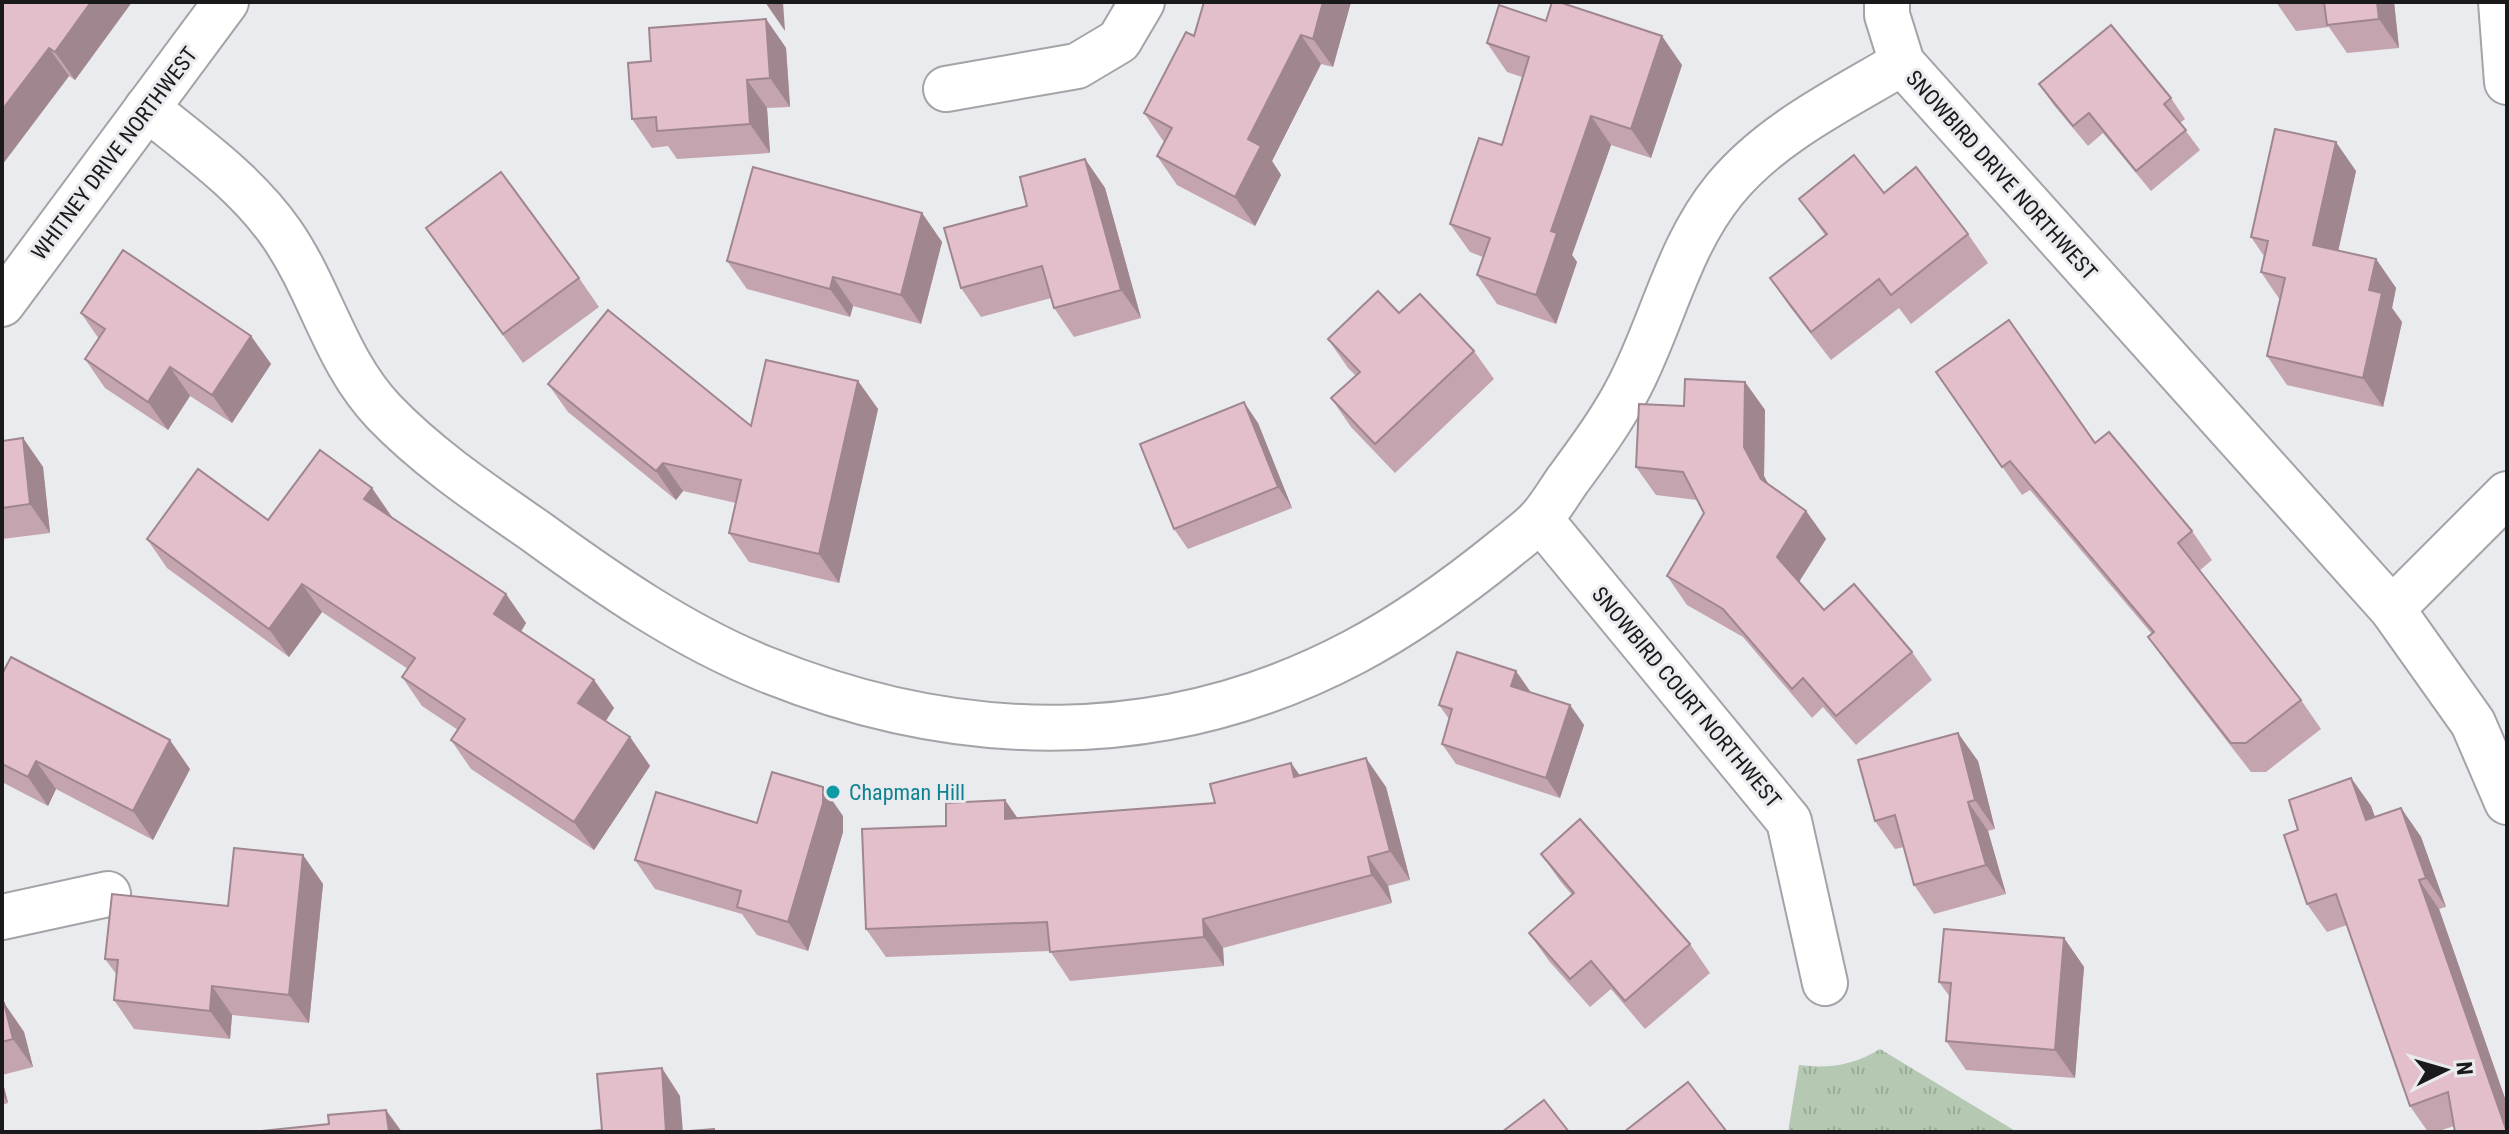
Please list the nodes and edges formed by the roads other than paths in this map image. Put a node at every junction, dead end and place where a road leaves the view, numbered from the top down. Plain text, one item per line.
1 (226, 2) edge
2 (1142, 2) edge
3 (1887, 2) edge
4 (2501, 2) edge
5 (1902, 63) junction
6 (2507, 82) edge
7 (946, 89) dead end
8 (147, 108) junction
9 (2, 304) edge
10 (2507, 494) edge
11 (1540, 519) junction
12 (2392, 609) junction
13 (2507, 802) edge
14 (108, 894) edge
15 (2, 917) edge
16 (1825, 983) dead end

1 - 8 street, WHITNEY DRIVE NORTHWEST
2 - 7 street
3 - 5 street
4 - 6 street
5 - 11 street, SNOWBIRD DRIVE NORTHWEST
5 - 12 street, SNOWBIRD DRIVE NORTHWEST
8 - 9 street, WHITNEY DRIVE NORTHWEST
8 - 11 street, SNOWBIRD DRIVE NORTHWEST
10 - 12 street
11 - 16 street, SNOWBIRD COURT NORTHWEST
12 - 13 street, SNOWBIRD DRIVE NORTHWEST
14 - 15 street

